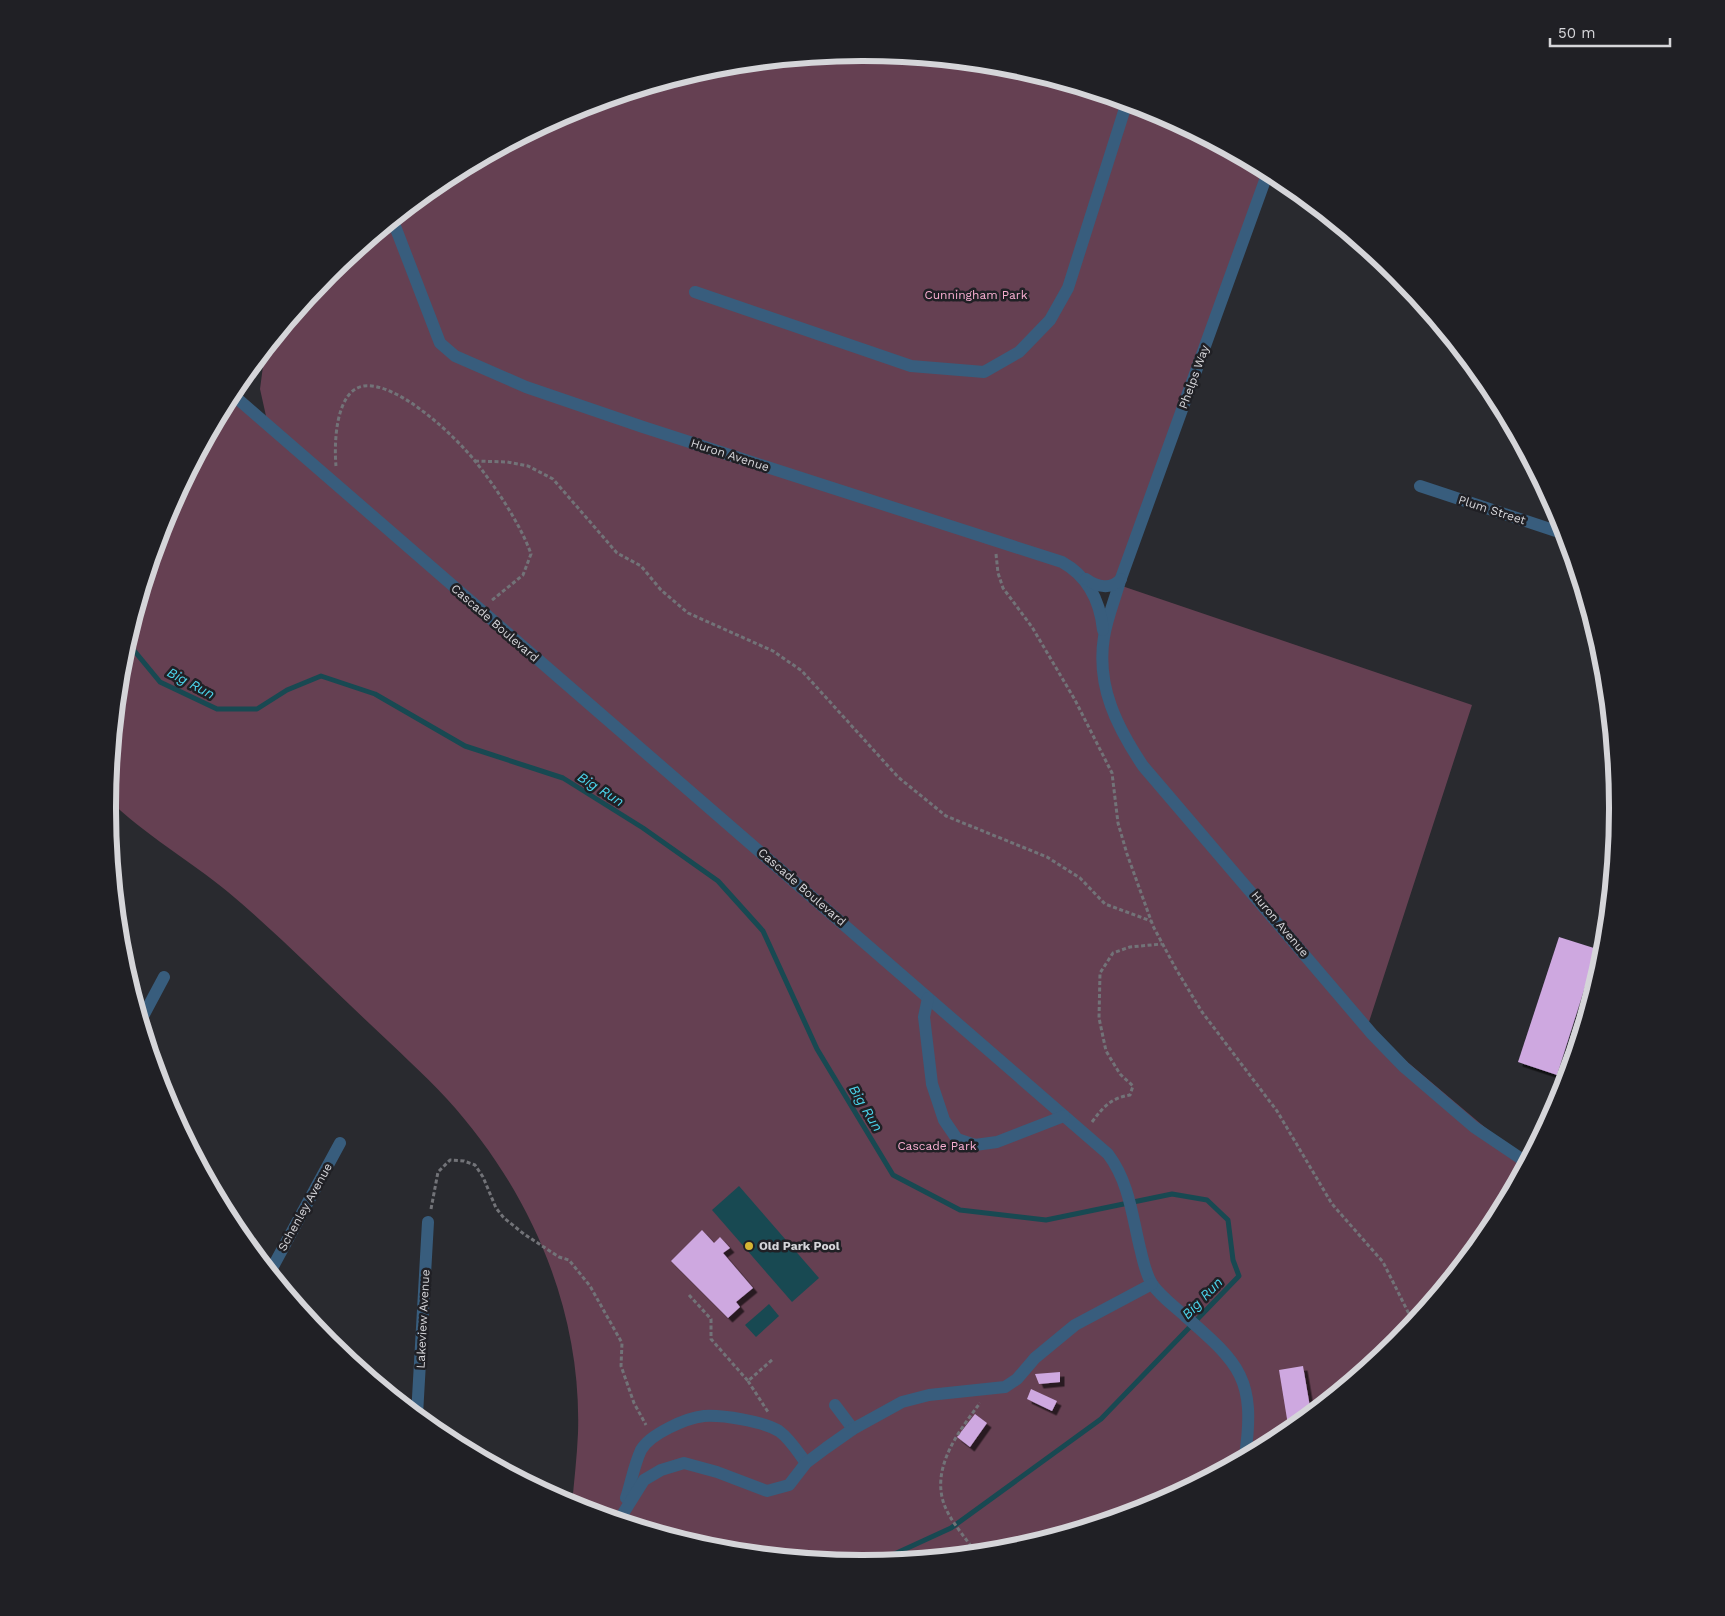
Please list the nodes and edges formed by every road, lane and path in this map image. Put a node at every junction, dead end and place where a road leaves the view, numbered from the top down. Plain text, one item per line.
1 (1125, 109) edge
2 (1265, 180) edge
3 (395, 227) edge
4 (696, 292) dead end
5 (238, 399) edge
6 (475, 461) junction
7 (337, 475) dead end
8 (1420, 486) dead end
9 (1555, 531) edge
10 (1000, 541) junction
11 (1082, 576) junction
12 (1120, 580) junction
13 (480, 610) junction
14 (1104, 640) junction
15 (1151, 922) junction
16 (1162, 944) junction
17 (164, 977) dead end
18 (928, 998) junction
19 (145, 1013) edge
20 (1064, 1116) junction
21 (1084, 1133) junction
22 (340, 1143) dead end
23 (1521, 1159) edge
24 (428, 1222) joint
25 (273, 1267) edge
26 (1152, 1284) junction
27 (689, 1295) dead end
28 (1410, 1316) edge
29 (772, 1359) dead end
30 (748, 1381) junction
31 (990, 1390) junction
32 (835, 1405) dead end
33 (417, 1407) edge
34 (768, 1426) junction
35 (853, 1429) junction
36 (653, 1438) junction
37 (1246, 1449) edge
38 (806, 1463) junction
39 (621, 1515) edge
40 (621, 1515) edge
41 (972, 1546) edge

1 - 4 street
2 - 12 street, Phelps Way
3 - 10 street, Huron Avenue
5 - 13 street, Cascade Boulevard
6 - 7 path
6 - 13 path
6 - 15 path
8 - 9 street, Plum Street
10 - 11 street, Huron Avenue
10 - 15 path
11 - 12 street
11 - 14 street, Huron Avenue
12 - 14 street, Huron Avenue
13 - 18 street, Cascade Boulevard
14 - 23 street, Huron Avenue
15 - 16 path
16 - 21 path
16 - 28 path
17 - 19 street
18 - 20 street, Cascade Boulevard
18 - 20 street
20 - 21 street, Cascade Boulevard
21 - 26 street, Cascade Boulevard
22 - 25 street, Schenley Avenue
24 - 33 street, Lakeview Avenue
24 - 36 path
26 - 31 street
26 - 37 street, Cascade Boulevard
27 - 30 path
29 - 30 path
30 - 34 path
31 - 35 street
31 - 41 path
32 - 35 street
34 - 36 street
34 - 38 street
35 - 38 street
36 - 39 street
38 - 40 street

